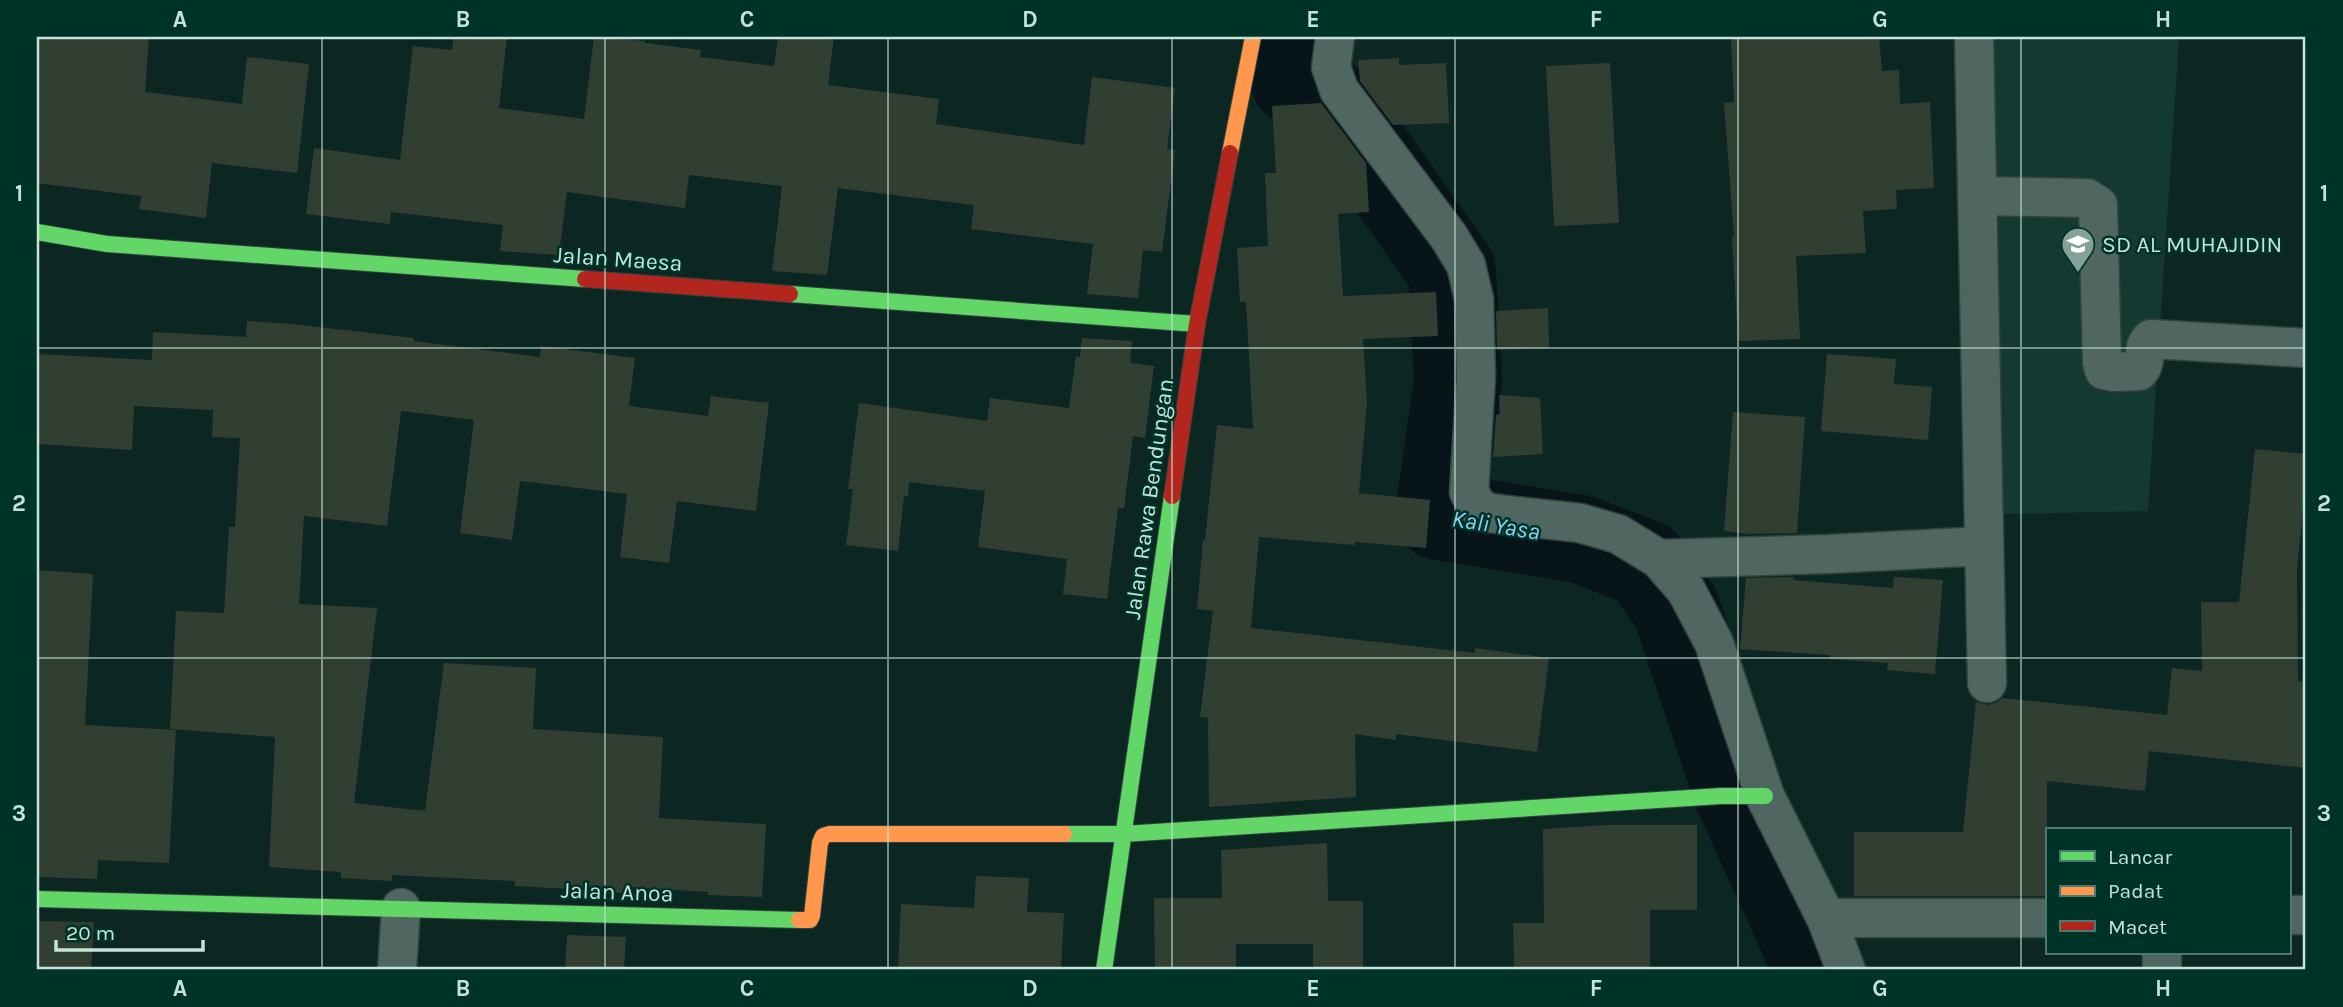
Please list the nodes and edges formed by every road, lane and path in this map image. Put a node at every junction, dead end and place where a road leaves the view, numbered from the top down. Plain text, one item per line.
1 (1253, 37) edge
2 (1335, 37) edge
3 (1975, 37) edge
4 (1977, 196) junction
5 (37, 232) edge
6 (1197, 324) junction
7 (2306, 348) edge
8 (1984, 546) junction
9 (1660, 559) junction
10 (1987, 682) dead end
11 (1754, 795) junction
12 (1122, 834) junction
13 (37, 899) edge
14 (401, 908) junction
15 (1826, 918) junction
16 (2046, 918) edge
17 (397, 970) edge
18 (1104, 970) edge
19 (1846, 970) edge

1 - 6 street, Jalan Rawa Bendungan
2 - 9 street
3 - 4 street
4 - 7 street
4 - 8 street
5 - 6 street, Jalan Maesa
6 - 12 street, Jalan Rawa Bendungan
8 - 9 street
8 - 10 street
9 - 11 street
11 - 12 street
11 - 15 street
12 - 14 street, Jalan Anoa
12 - 18 street, Jalan Rawa Bendungan
13 - 14 street, Jalan Anoa
14 - 17 street
15 - 16 street
15 - 19 street

